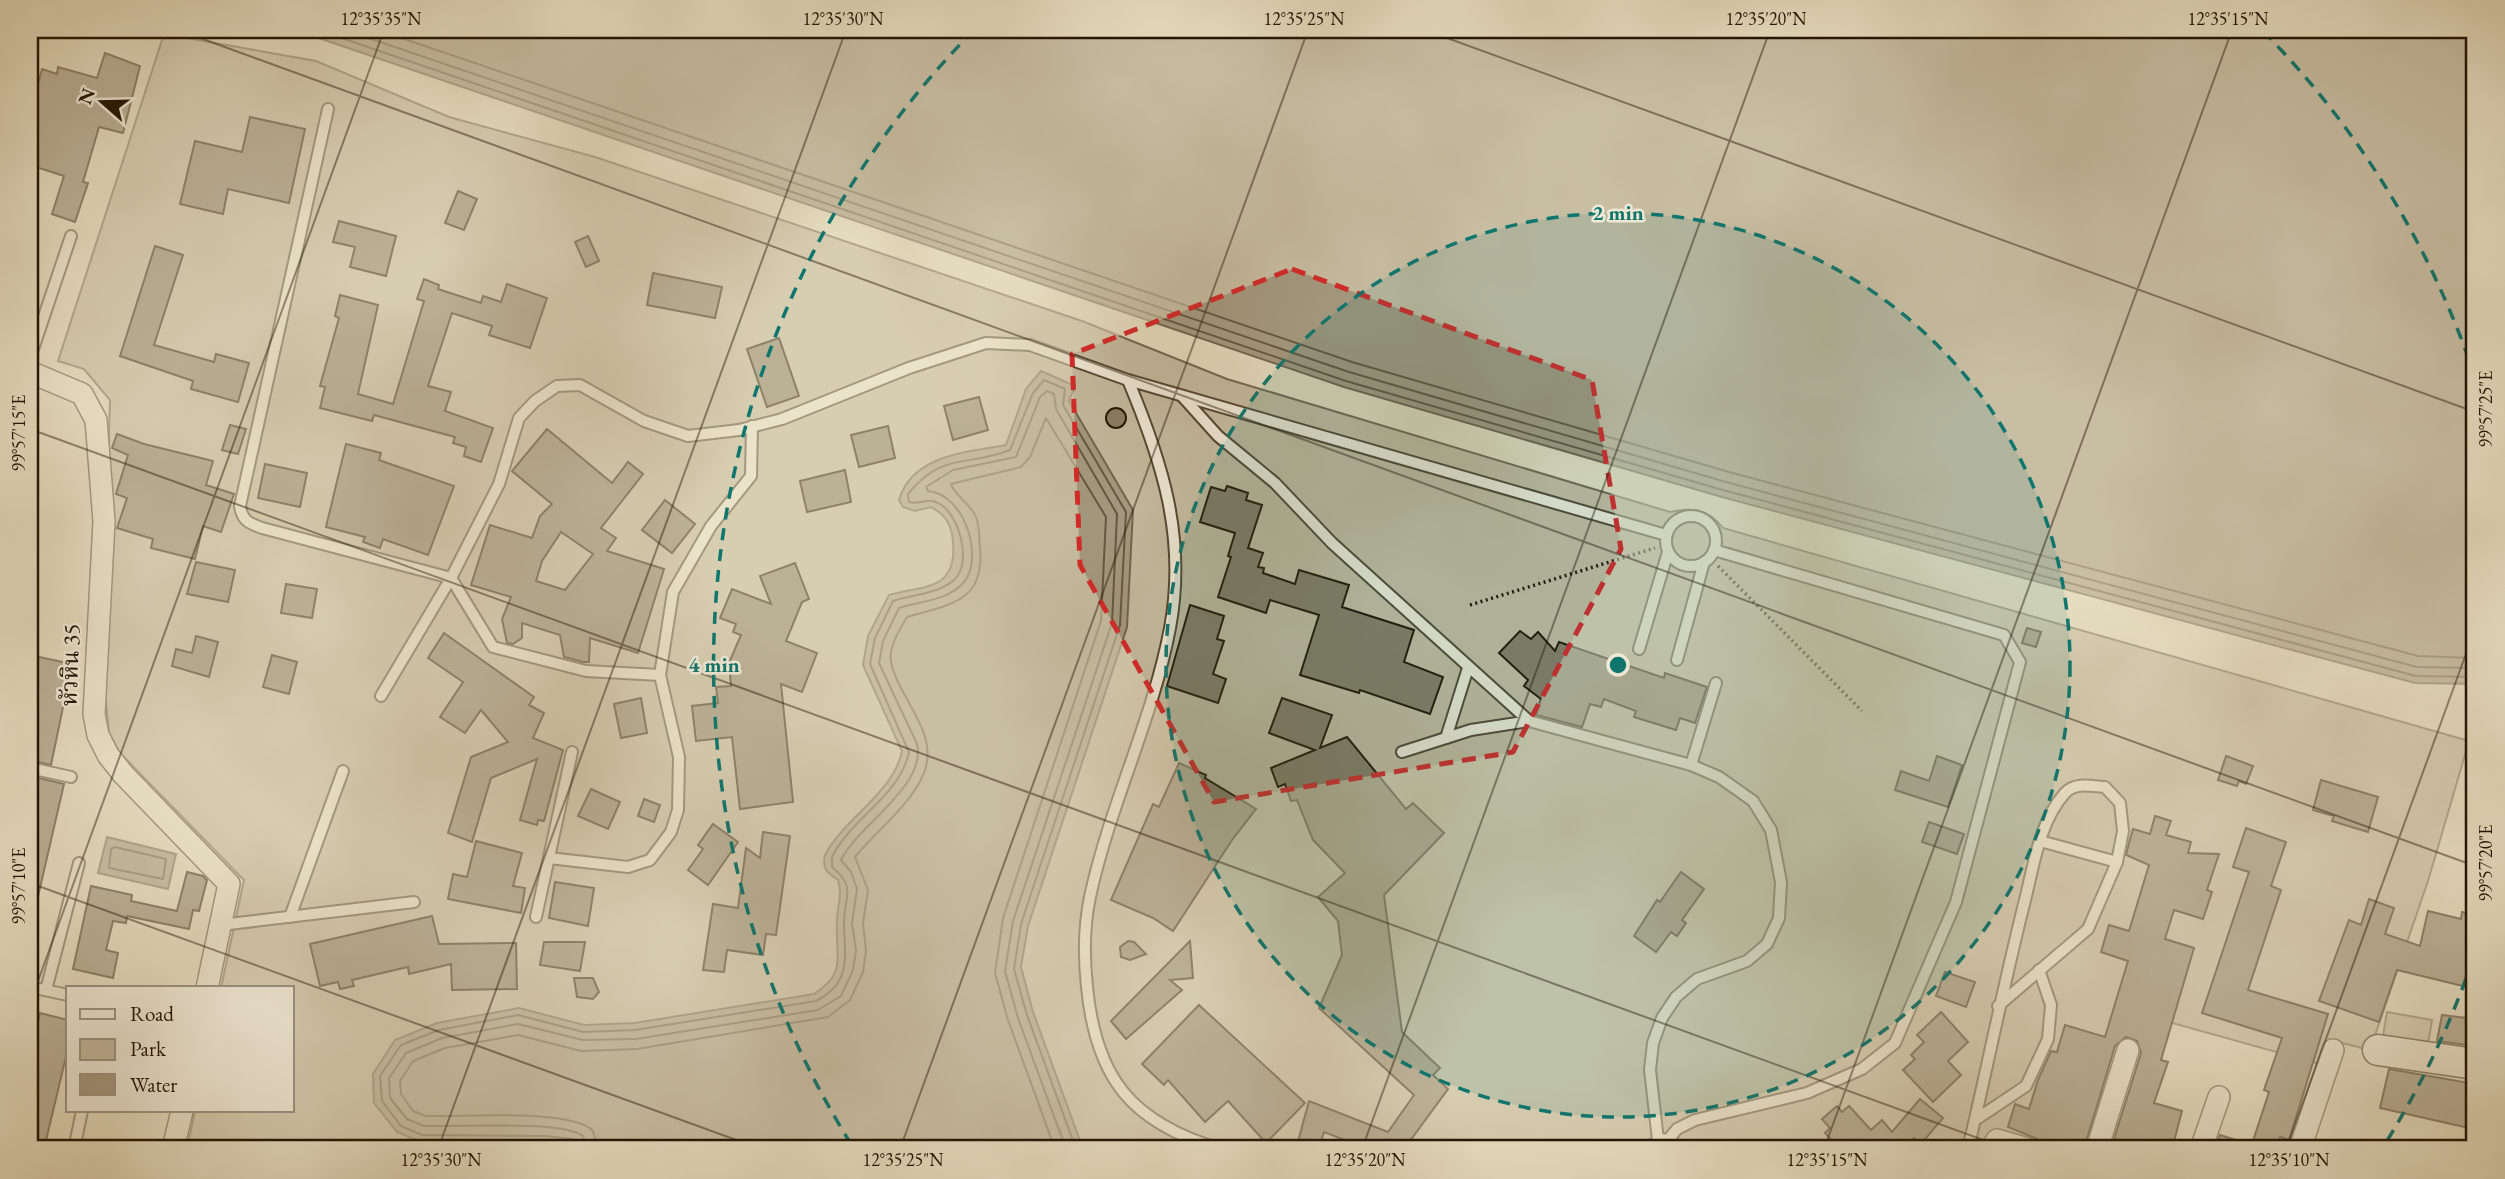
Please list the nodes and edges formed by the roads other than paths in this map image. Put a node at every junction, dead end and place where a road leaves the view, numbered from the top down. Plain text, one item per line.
1 (328, 109) dead end
2 (71, 236) dead end
3 (30, 358) edge
4 (30, 372) edge
5 (1128, 380) junction
6 (1181, 395) junction
7 (752, 426) junction
8 (1667, 544) junction
9 (1709, 556) junction
10 (451, 579) junction
11 (1639, 649) dead end
12 (1677, 660) dead end
13 (1468, 668) junction
14 (660, 675) junction
15 (1716, 683) dead end
16 (381, 696) dead end
17 (1528, 721) junction
18 (1446, 738) junction
19 (572, 752) dead end
20 (1402, 752) dead end
21 (1691, 765) junction
22 (30, 768) edge
23 (343, 771) dead end
24 (71, 777) dead end
25 (2040, 841) junction
26 (549, 858) junction
27 (2117, 862) junction
28 (79, 863) dead end
29 (414, 902) dead end
30 (290, 917) junction
31 (536, 917) dead end
32 (221, 925) junction
33 (2039, 971) junction
34 (207, 986) edge
35 (30, 987) edge
36 (46, 990) junction
37 (66, 995) edge
38 (1998, 1006) junction
39 (2128, 1050) dead end
40 (2333, 1050) dead end
41 (2378, 1050) dead end
42 (2475, 1064) edge
43 (2219, 1097) dead end
44 (82, 1112) edge
45 (181, 1112) edge
46 (1975, 1120) junction
47 (1663, 1140) junction
48 (74, 1149) edge
49 (173, 1149) edge
50 (1220, 1149) edge
51 (1645, 1149) edge
52 (1680, 1149) edge
53 (1968, 1149) edge
54 (1992, 1149) edge
55 (2028, 1149) edge
56 (2096, 1149) edge
57 (2201, 1149) edge
58 (2300, 1149) edge

1 - 10 lane
2 - 3 lane
4 - 32 street, หัวหิน 35
5 - 6 lane
5 - 7 lane
5 - 50 lane
6 - 8 lane
6 - 13 lane
7 - 10 lane
7 - 14 lane
8 - 9 lane
8 - 9 lane
8 - 11 lane
9 - 12 lane
9 - 47 lane
10 - 14 lane
10 - 16 lane
13 - 17 lane
13 - 18 lane
14 - 26 lane
15 - 21 lane
17 - 18 lane
17 - 21 lane
18 - 20 lane
19 - 26 lane
21 - 47 lane
22 - 24 lane
23 - 30 lane
25 - 27 lane
25 - 27 lane
25 - 38 lane
26 - 31 lane
27 - 33 lane
28 - 36 lane
29 - 30 lane
30 - 32 lane
32 - 34 street, หัวหิน 35
33 - 38 lane
33 - 46 lane
35 - 36 lane
36 - 37 lane
38 - 46 lane
39 - 56 street
40 - 58 street
41 - 42 street
43 - 57 street
44 - 48 lane
45 - 49 street
46 - 53 lane
47 - 51 lane
47 - 52 lane
54 - 55 street

